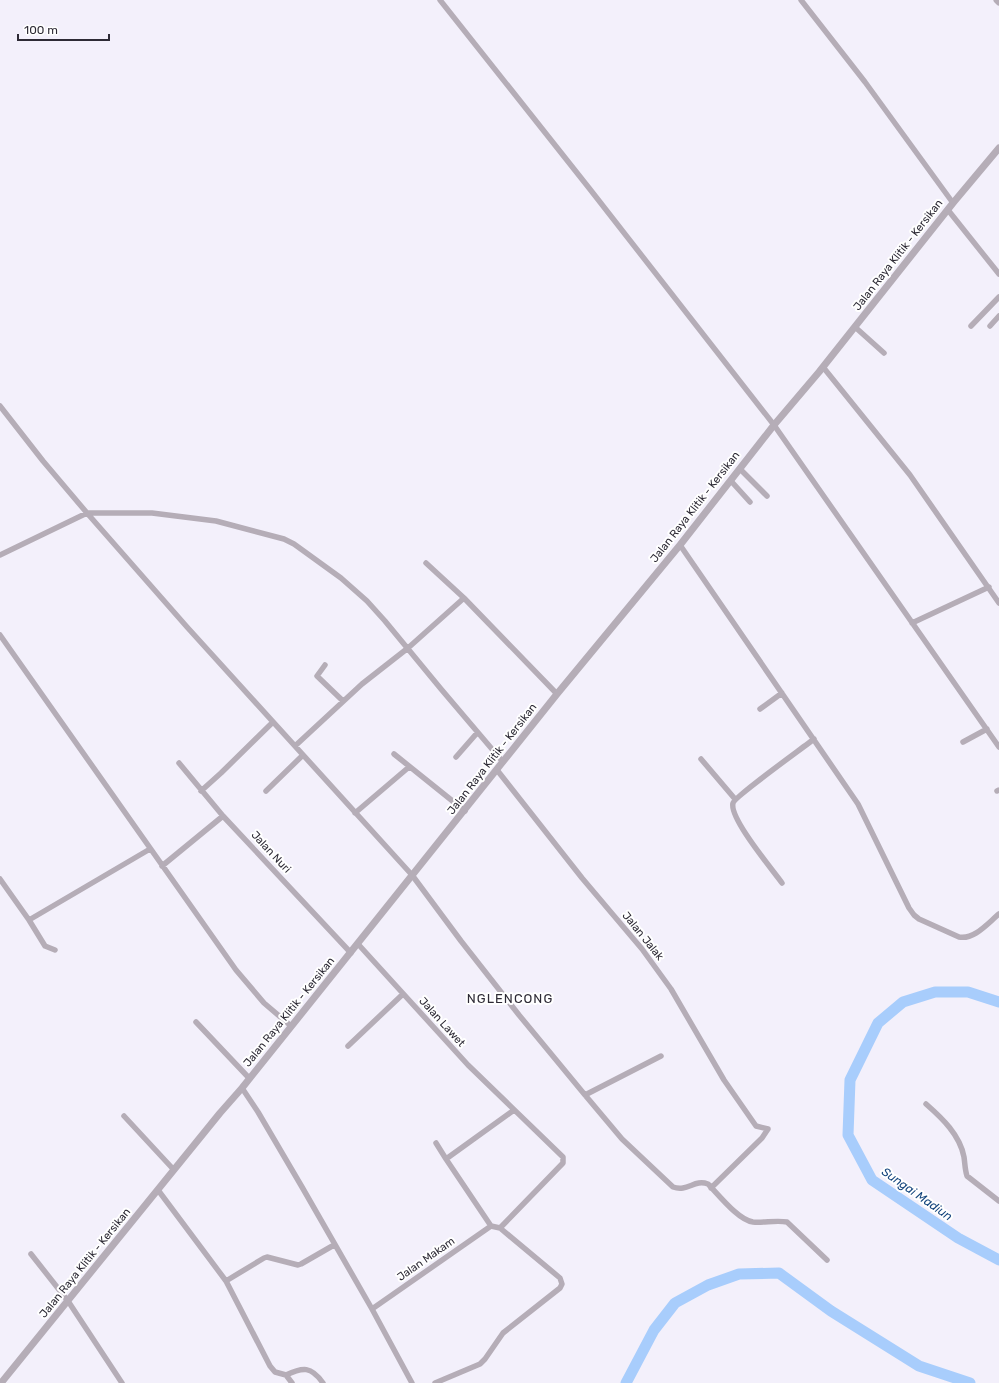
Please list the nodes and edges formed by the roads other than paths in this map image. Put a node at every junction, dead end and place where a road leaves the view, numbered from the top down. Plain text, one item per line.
1 (440, 0) edge
2 (801, 0) edge
3 (999, 148) edge
4 (953, 204) junction
5 (948, 210) junction
6 (999, 274) edge
7 (999, 297) edge
8 (999, 316) edge
9 (971, 326) dead end
10 (990, 326) dead end
11 (855, 327) junction
12 (884, 353) dead end
13 (823, 367) junction
14 (0, 406) edge
15 (774, 425) junction
16 (740, 469) junction
17 (731, 481) junction
18 (767, 496) dead end
19 (750, 502) dead end
20 (87, 513) junction
21 (680, 545) junction
22 (0, 555) edge
23 (426, 562) dead end
24 (989, 587) junction
25 (464, 598) junction
26 (999, 603) edge
27 (912, 623) junction
28 (0, 635) edge
29 (408, 648) junction
30 (325, 665) dead end
31 (782, 693) junction
32 (557, 694) junction
33 (342, 701) junction
34 (760, 709) dead end
35 (273, 722) junction
36 (987, 729) junction
37 (477, 733) junction
38 (814, 739) junction
39 (963, 742) dead end
40 (295, 746) junction
41 (999, 747) edge
42 (302, 754) junction
43 (394, 754) dead end
44 (456, 757) dead end
45 (700, 759) dead end
46 (503, 762) junction
47 (179, 763) dead end
48 (409, 767) junction
49 (497, 770) junction
50 (266, 790) dead end
51 (201, 791) junction
52 (734, 800) junction
53 (465, 811) junction
54 (355, 813) junction
55 (223, 816) junction
56 (150, 849) junction
57 (162, 866) junction
58 (412, 875) junction
59 (0, 878) edge
60 (782, 883) dead end
61 (999, 914) edge
62 (28, 920) junction
63 (358, 944) junction
64 (55, 950) dead end
65 (351, 953) junction
66 (403, 994) junction
67 (196, 1022) dead end
68 (291, 1026) junction
69 (348, 1046) dead end
70 (661, 1056) dead end
71 (249, 1078) junction
72 (242, 1088) junction
73 (585, 1095) junction
74 (926, 1104) dead end
75 (514, 1110) junction
76 (124, 1116) dead end
77 (436, 1143) dead end
78 (446, 1158) junction
79 (174, 1170) junction
80 (711, 1188) junction
81 (158, 1190) junction
82 (999, 1201) edge
83 (492, 1226) junction
84 (500, 1228) junction
85 (334, 1245) junction
86 (31, 1254) dead end
87 (827, 1260) dead end
88 (226, 1281) junction
89 (68, 1301) junction
90 (372, 1309) junction
91 (286, 1375) junction
92 (1, 1383) edge
93 (122, 1383) edge
94 (292, 1383) edge
95 (323, 1383) edge
96 (412, 1383) edge
97 (435, 1383) edge

1 - 15 street
2 - 4 street
3 - 4 street, Jalan Raya Klitik - Kersikan
4 - 5 street, Jalan Raya Klitik - Kersikan
5 - 6 street
5 - 11 street, Jalan Raya Klitik - Kersikan
7 - 9 street
8 - 10 street
11 - 12 street
11 - 13 street, Jalan Raya Klitik - Kersikan
13 - 15 street, Jalan Raya Klitik - Kersikan
13 - 24 street
14 - 20 street
15 - 16 street, Jalan Raya Klitik - Kersikan
15 - 27 street
16 - 17 street, Jalan Raya Klitik - Kersikan
16 - 18 street
17 - 19 street
17 - 21 street, Jalan Raya Klitik - Kersikan
20 - 22 street
20 - 29 street
20 - 35 street
21 - 31 street
21 - 32 street, Jalan Raya Klitik - Kersikan
23 - 25 street
24 - 26 street
24 - 27 street
25 - 29 street
25 - 32 street
27 - 36 street
28 - 56 street
29 - 33 street
29 - 37 street
30 - 33 street
31 - 34 street
31 - 38 street
32 - 46 street, Jalan Raya Klitik - Kersikan
33 - 40 street
35 - 40 street
35 - 51 street
36 - 39 street
36 - 41 street
37 - 44 street
37 - 46 street
38 - 52 street
38 - 61 street
40 - 42 street
42 - 50 street
42 - 54 street
43 - 48 street
45 - 52 street
46 - 49 street, Jalan Raya Klitik - Kersikan
47 - 51 street, Jalan Nuri
48 - 53 street
48 - 54 street
49 - 53 street, Jalan Raya Klitik - Kersikan
49 - 80 street, Jalan Jalak
51 - 55 street, Jalan Nuri
52 - 60 street
53 - 58 street, Jalan Raya Klitik - Kersikan
54 - 58 street
55 - 57 street
55 - 65 street, Jalan Nuri
56 - 57 street
56 - 62 street
57 - 68 street
58 - 63 street, Jalan Raya Klitik - Kersikan
58 - 73 street
59 - 62 street
62 - 64 street
63 - 65 street, Jalan Raya Klitik - Kersikan
63 - 66 street, Jalan Lawet
65 - 68 street, Jalan Raya Klitik - Kersikan
66 - 69 street
66 - 75 street, Jalan Lawet
67 - 71 street
68 - 71 street, Jalan Raya Klitik - Kersikan
70 - 73 street
71 - 72 street, Jalan Raya Klitik - Kersikan
72 - 79 street, Jalan Raya Klitik - Kersikan
72 - 85 street
73 - 80 street
74 - 82 street
75 - 78 street
75 - 84 street, Jalan Lawet
76 - 79 street
77 - 78 street
78 - 83 street
79 - 81 street, Jalan Raya Klitik - Kersikan
80 - 87 street
81 - 88 street
81 - 89 street, Jalan Raya Klitik - Kersikan
83 - 84 street
83 - 90 street, Jalan Makam
84 - 97 street
85 - 88 street
85 - 90 street
86 - 89 street
88 - 91 street
89 - 92 street, Jalan Raya Klitik - Kersikan
89 - 93 street
90 - 96 street
91 - 94 street
91 - 95 street

